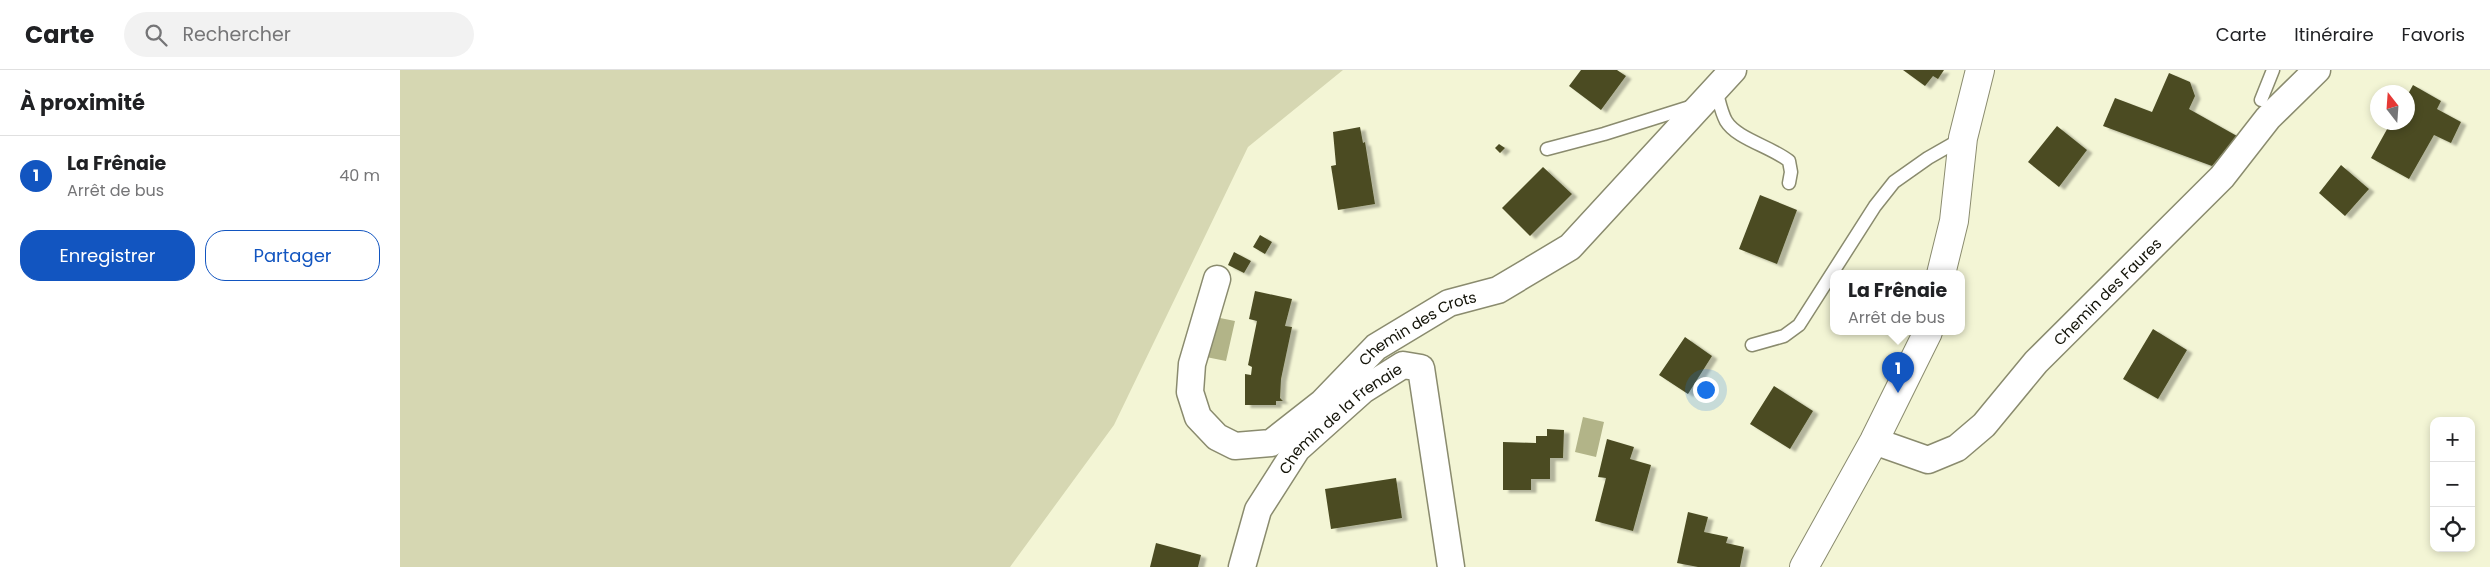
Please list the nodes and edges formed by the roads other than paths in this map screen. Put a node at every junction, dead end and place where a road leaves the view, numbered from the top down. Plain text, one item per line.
1 (1733, 70) edge
2 (1980, 70) edge
3 (2273, 70) edge
4 (2316, 70) edge
5 (1711, 96) junction
6 (2261, 100) dead end
7 (1962, 138) junction
8 (1547, 149) dead end
9 (1789, 183) dead end
10 (1834, 270) edge
11 (1942, 270) edge
12 (1830, 276) edge
13 (1216, 279) dead end
14 (1927, 335) edge
15 (1752, 344) dead end
16 (1874, 441) junction
17 (1242, 567) edge
18 (1451, 567) edge
19 (1804, 567) edge

1 - 5 street, Chemin des Crots
2 - 7 street
3 - 6 lane
4 - 16 street, Chemin des Faures
5 - 8 lane
5 - 9 lane
5 - 13 street, Chemin des Crots
7 - 10 lane
7 - 11 street
12 - 15 lane
14 - 16 street
16 - 19 street
17 - 18 street, Chemin de la Frenaie

